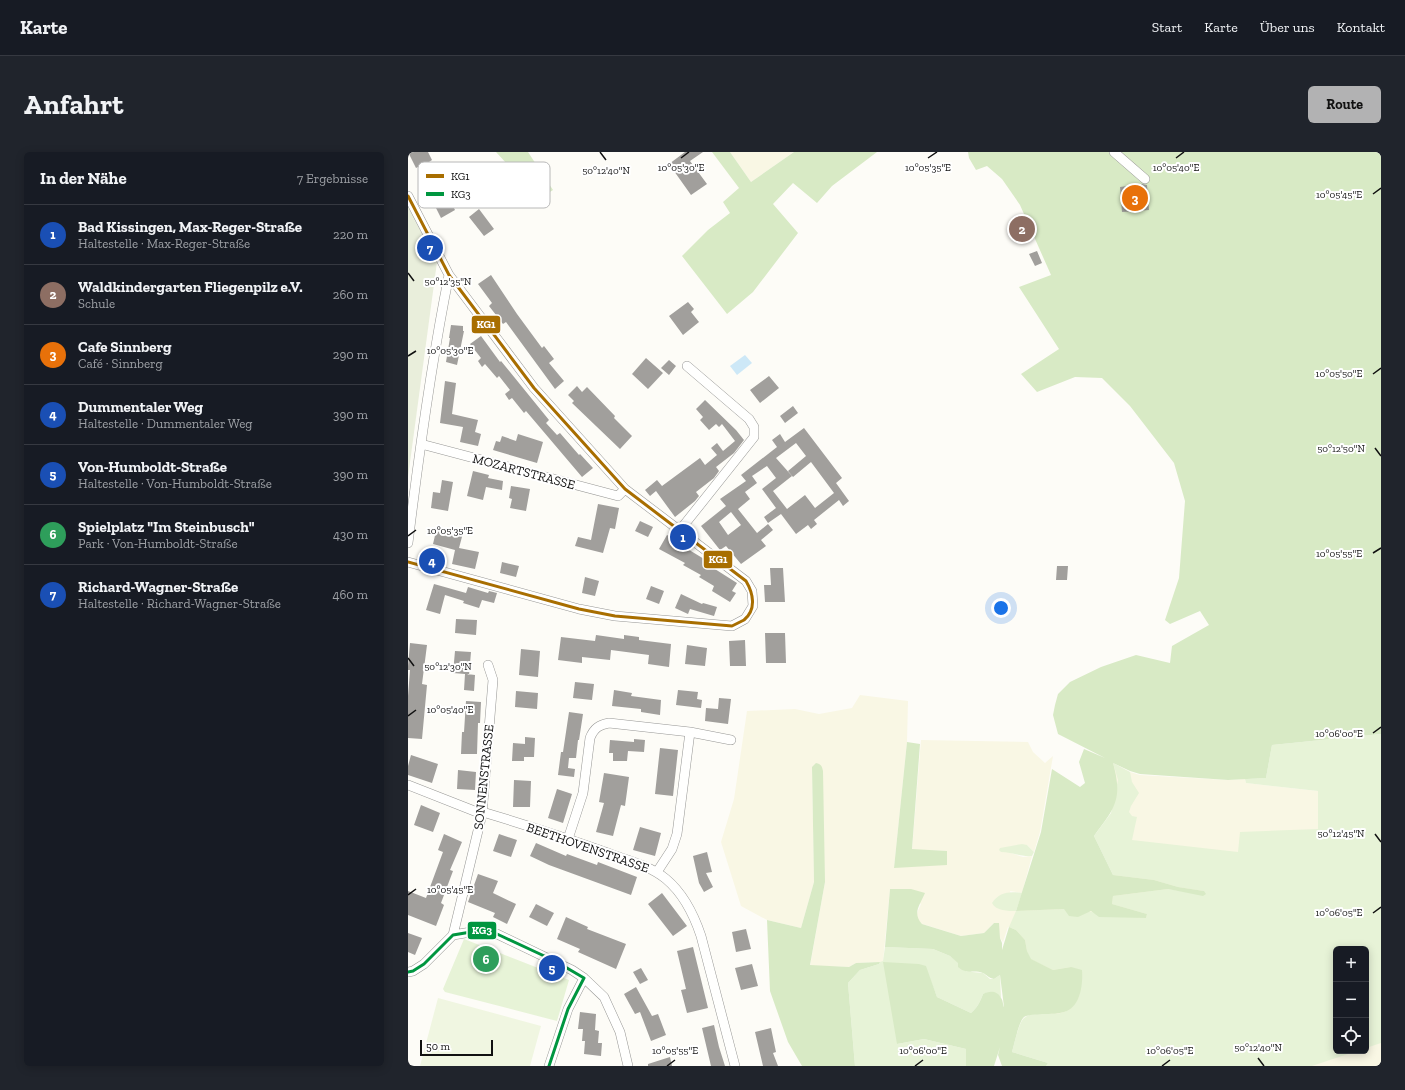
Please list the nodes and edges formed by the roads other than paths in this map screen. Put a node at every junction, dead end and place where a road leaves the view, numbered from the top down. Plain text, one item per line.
1 (1114, 152) edge
2 (1145, 179) dead end
3 (408, 196) edge
4 (449, 275) junction
5 (686, 366) dead end
6 (421, 444) junction
7 (625, 490) junction
8 (680, 530) junction
9 (408, 544) edge
10 (408, 562) edge
11 (488, 665) dead end
12 (690, 732) junction
13 (730, 740) dead end
14 (408, 785) edge
15 (482, 814) junction
16 (568, 839) junction
17 (657, 872) junction
18 (453, 935) junction
19 (408, 972) edge
20 (584, 978) junction
21 (549, 1066) edge
22 (628, 1066) edge
23 (735, 1066) edge

1 - 2 street
3 - 4 street
4 - 6 street
4 - 7 street
5 - 8 street
6 - 7 street, MOZARTSTRASSE
6 - 9 street
7 - 8 street
8 - 10 street
11 - 15 street, SONNENSTRASSE
12 - 13 street
12 - 16 street
12 - 17 street
14 - 15 street, BEETHOVENSTRASSE
15 - 16 street, BEETHOVENSTRASSE
15 - 18 street, SONNENSTRASSE
16 - 17 street, BEETHOVENSTRASSE
17 - 23 street, BEETHOVENSTRASSE
18 - 19 street
18 - 20 street
20 - 21 street
20 - 22 street

